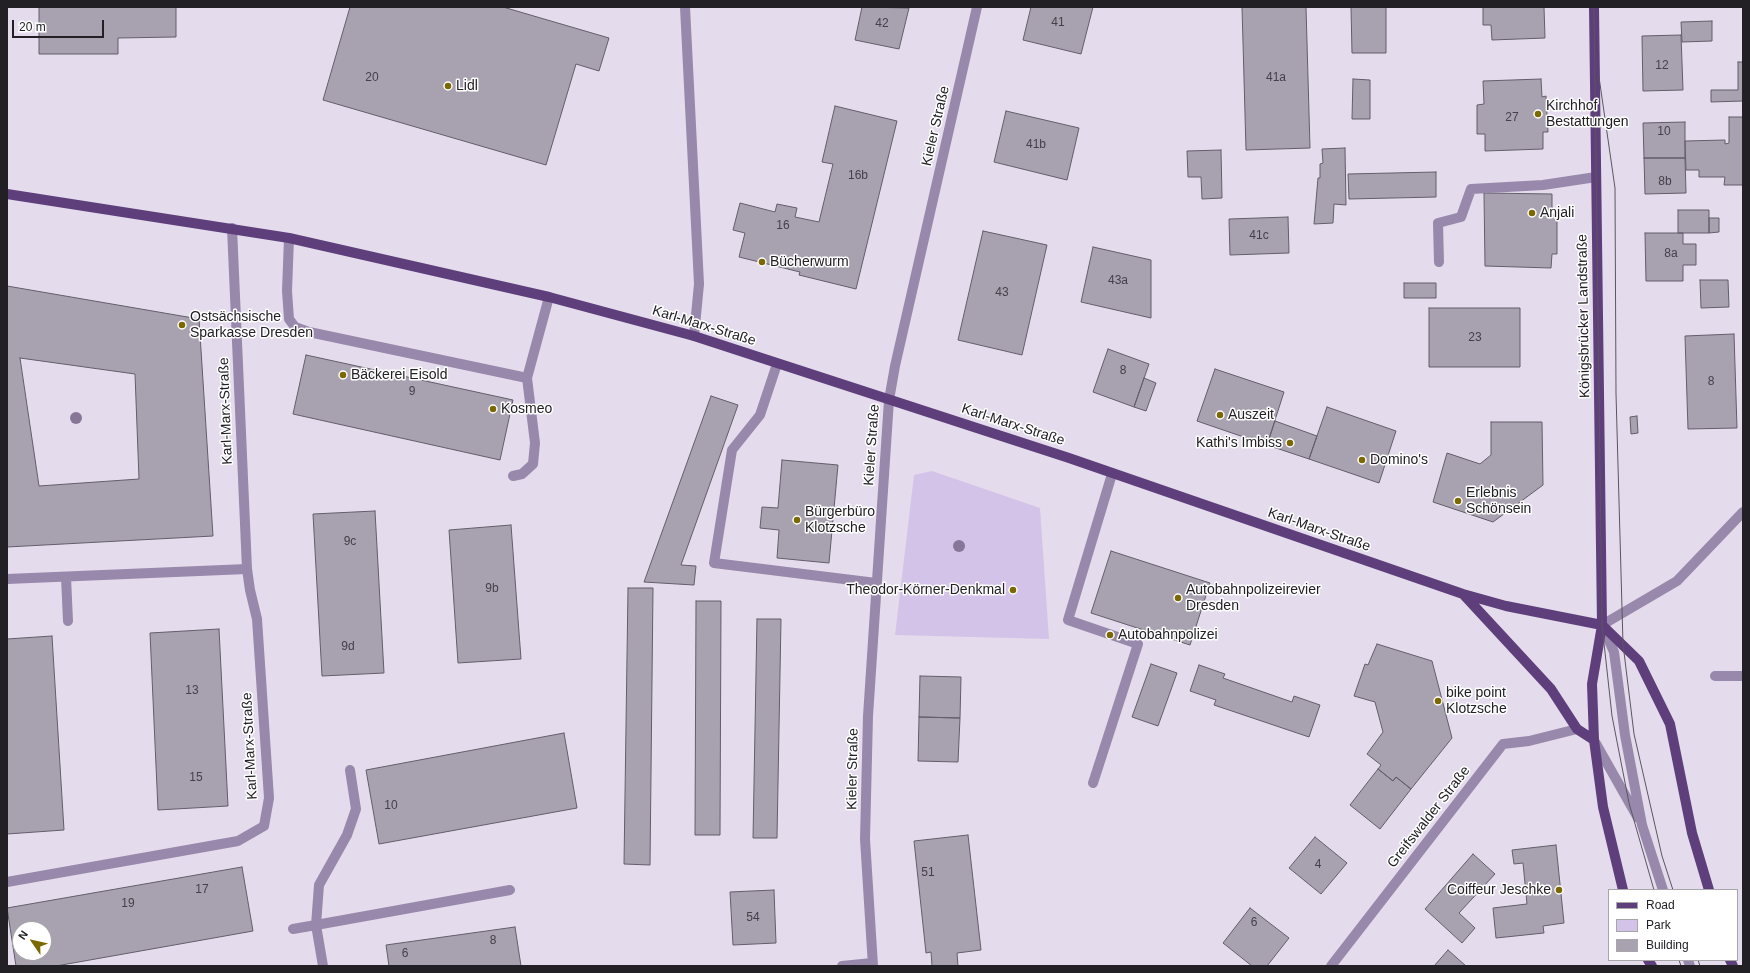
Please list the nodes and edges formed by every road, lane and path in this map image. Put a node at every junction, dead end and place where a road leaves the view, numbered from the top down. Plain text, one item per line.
1 (685, 7) edge
2 (977, 7) edge
3 (1594, 7) edge
4 (1596, 177) junction
5 (7, 194) edge
6 (232, 228) junction
7 (289, 238) junction
8 (1438, 262) dead end
9 (549, 297) junction
10 (694, 336) junction
11 (777, 364) junction
12 (527, 378) junction
13 (889, 400) junction
14 (1112, 474) junction
15 (513, 476) dead end
16 (1743, 512) edge
17 (247, 569) junction
18 (66, 577) junction
19 (7, 579) edge
20 (876, 583) junction
21 (1463, 594) junction
22 (68, 621) dead end
23 (1602, 625) junction
24 (1715, 676) dead end
25 (1743, 676) edge
26 (1577, 729) junction
27 (1594, 740) junction
28 (350, 770) dead end
29 (1093, 783) dead end
30 (1642, 825) junction
31 (7, 882) edge
32 (1623, 889) edge
33 (1663, 889) edge
34 (1709, 889) edge
35 (510, 890) dead end
36 (316, 925) junction
37 (293, 929) dead end
38 (873, 964) edge
39 (323, 966) edge
40 (842, 966) edge
41 (1331, 966) edge

1 - 10 street
2 - 13 street, Kieler Straße
3 - 4 main road, Königsbrücker Landstraße
4 - 8 street
4 - 23 main road, Königsbrücker Landstraße
5 - 6 main road, Karl-Marx-Straße
6 - 7 main road, Karl-Marx-Straße
6 - 17 street, Karl-Marx-Straße
7 - 9 main road, Karl-Marx-Straße
7 - 12 street
9 - 10 main road, Karl-Marx-Straße
9 - 12 street
10 - 11 main road, Karl-Marx-Straße
11 - 13 main road, Karl-Marx-Straße
11 - 20 street
12 - 15 street
13 - 14 main road, Karl-Marx-Straße
13 - 20 street, Kieler Straße
14 - 21 main road, Karl-Marx-Straße
14 - 29 street
16 - 23 street
17 - 18 street
17 - 31 street, Karl-Marx-Straße
18 - 19 street
18 - 22 street
20 - 38 street, Kieler Straße
21 - 23 main road, Karl-Marx-Straße
21 - 26 main road, Karl-Marx-Straße
23 - 27 main road, Königsbrücker Landstraße
23 - 30 street
23 - 34 main road
24 - 25 street
26 - 27 main road, Karl-Marx-Straße
26 - 41 street, Greifswalder Straße
27 - 30 street
27 - 32 main road
28 - 36 street
30 - 33 street
35 - 36 street
36 - 37 street
36 - 39 street
38 - 40 street

